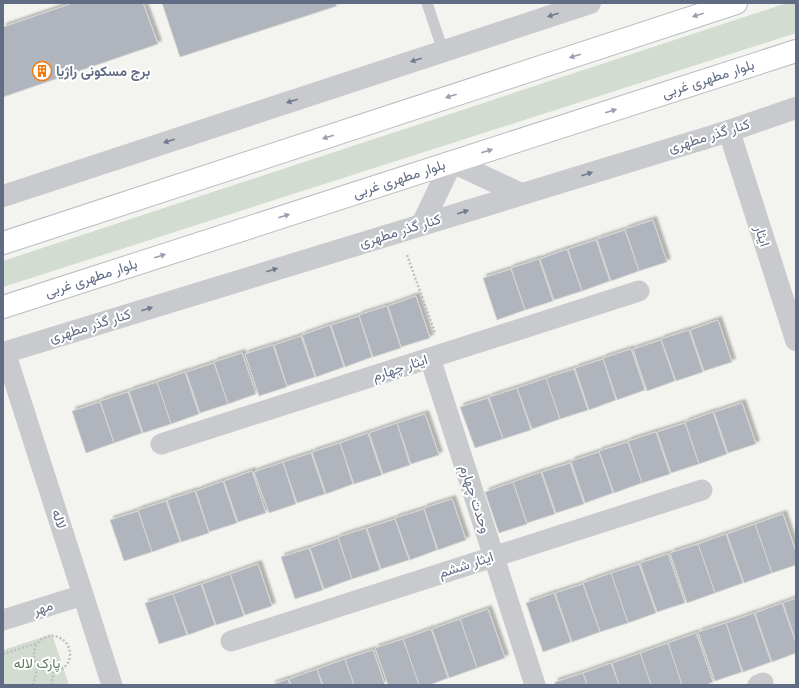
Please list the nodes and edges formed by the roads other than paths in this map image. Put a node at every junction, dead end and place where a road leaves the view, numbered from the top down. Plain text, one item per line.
1 (427, 3) edge
2 (590, 3) edge
3 (736, 3) edge
4 (443, 51) junction
5 (796, 51) edge
6 (796, 108) edge
7 (729, 131) junction
8 (452, 162) junction
9 (521, 194) junction
10 (3, 196) edge
11 (422, 224) junction
12 (3, 243) edge
13 (639, 291) dead end
14 (3, 307) edge
15 (796, 340) edge
16 (4, 352) edge
17 (436, 356) junction
18 (161, 444) dead end
19 (702, 490) dead end
20 (494, 557) junction
21 (83, 595) junction
22 (3, 620) edge
23 (231, 641) dead end
24 (112, 685) edge
25 (535, 685) edge

1 - 4 lane
2 -> 4 street
3 -> 12 main road
4 -> 10 street
8 -> 5 main road, بلوار مطهری غربی
6 - 7 street, کنار گذر مطهری
9 -> 7 street, کنار گذر مطهری
7 - 15 street, ایثار
8 - 9 street
8 - 11 street
14 -> 8 main road, بلوار مطهری غربی
11 -> 9 street, کنار گذر مطهری
16 -> 11 street, کنار گذر مطهری
13 - 17 street, ایثار چهارم
16 - 21 street, لاله
17 - 18 street, ایثار چهارم
17 - 20 street, وحدت چهارم
19 - 20 street, ایثار ششم
20 - 23 street, ایثار ششم
20 - 25 street, وحدت چهارم
21 - 22 street, مهر
21 - 24 street, لاله

